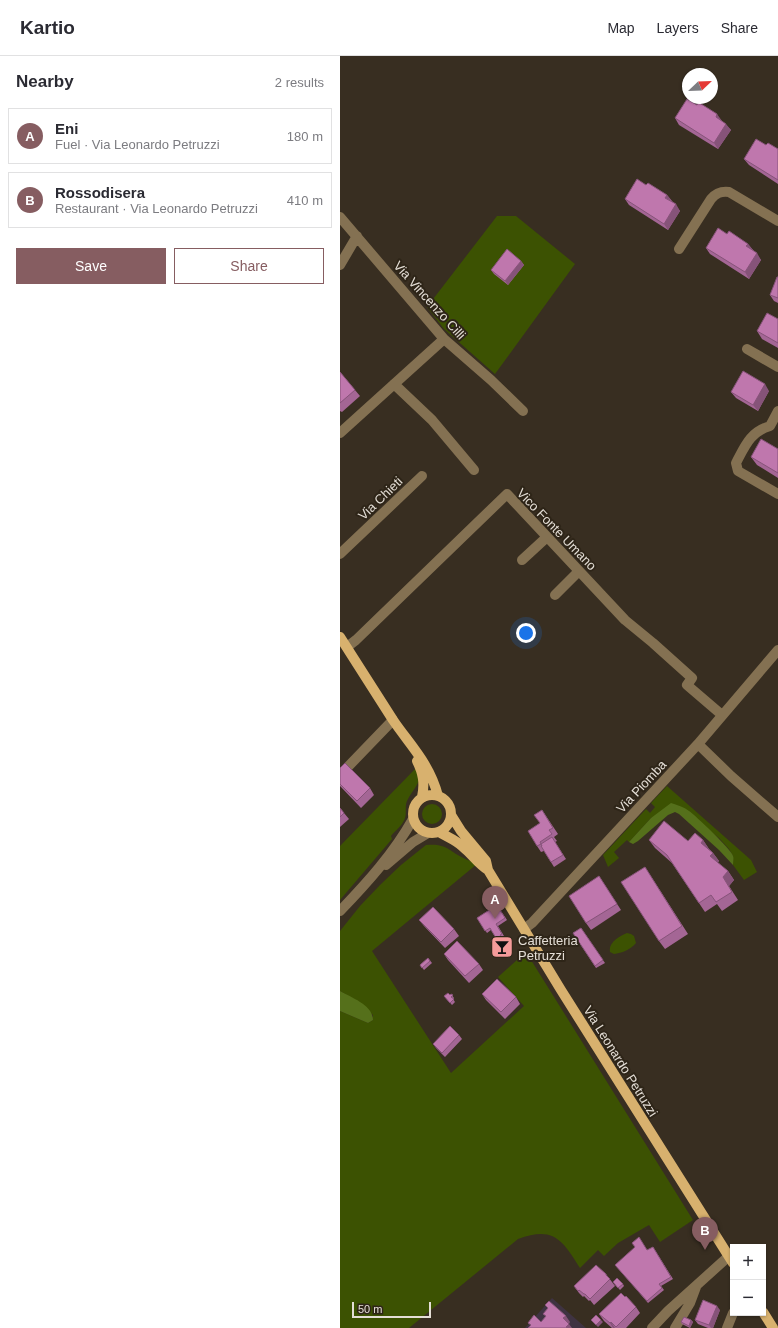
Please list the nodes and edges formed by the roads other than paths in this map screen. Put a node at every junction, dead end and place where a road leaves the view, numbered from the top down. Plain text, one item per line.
1 (340, 217) edge
2 (778, 221) edge
3 (356, 236) junction
4 (679, 249) dead end
5 (340, 265) edge
6 (444, 339) junction
7 (747, 349) dead end
8 (778, 367) edge
9 (394, 384) junction
10 (523, 411) dead end
11 (778, 411) edge
12 (340, 433) edge
13 (474, 470) dead end
14 (422, 476) dead end
15 (778, 494) edge
16 (547, 537) junction
17 (340, 554) edge
18 (522, 560) dead end
19 (579, 571) junction
20 (555, 595) dead end
21 (340, 637) edge
22 (347, 647) junction
23 (776, 656) edge
24 (722, 715) junction
25 (393, 720) junction
26 (406, 739) junction
27 (698, 744) junction
28 (340, 774) edge
29 (438, 796) junction
30 (422, 797) junction
31 (451, 815) junction
32 (778, 817) edge
33 (413, 819) junction
34 (439, 832) junction
35 (428, 833) junction
36 (488, 870) junction
37 (370, 880) junction
38 (340, 911) edge
39 (524, 929) junction
40 (730, 1258) edge
41 (730, 1261) edge
42 (696, 1285) junction
43 (668, 1311) junction
44 (732, 1316) edge
45 (766, 1316) edge
46 (677, 1325) edge
47 (652, 1328) edge
48 (727, 1328) edge
49 (773, 1328) edge

1 - 3 street, Via Vincenzo Cilli
2 - 4 street
3 - 5 street
3 - 6 street, Via Vincenzo Cilli
6 - 9 street
6 - 10 street, Via Vincenzo Cilli
7 - 8 street
9 - 12 street
9 - 13 street
11 - 15 street
14 - 17 street, Via Chieti
16 - 18 street
16 - 19 street, Vico Fonte Umano
16 - 22 street, Vico Fonte Umano
19 - 20 street
19 - 24 street, Vico Fonte Umano
21 - 22 main road
22 - 25 main road
23 - 24 street, Via Piomba
24 - 27 street, Via Piomba
25 - 26 main road
25 - 28 street
26 - 29 main road
26 - 30 main road
27 - 32 street
27 - 39 street, Via Piomba
29 - 30 main road
29 - 31 main road
30 - 33 main road
31 - 34 main road
31 - 36 main road, Via Leonardo Petruzzi
33 - 35 main road
33 - 37 street
34 - 35 main road
34 - 36 main road, Via Leonardo Petruzzi
35 - 37 street
36 - 39 main road, Via Leonardo Petruzzi
37 - 38 street
39 - 40 main road, Via Leonardo Petruzzi
41 - 42 street
42 - 43 street
42 - 46 street
43 - 46 street
43 - 47 street
44 - 48 street
45 - 49 main road

